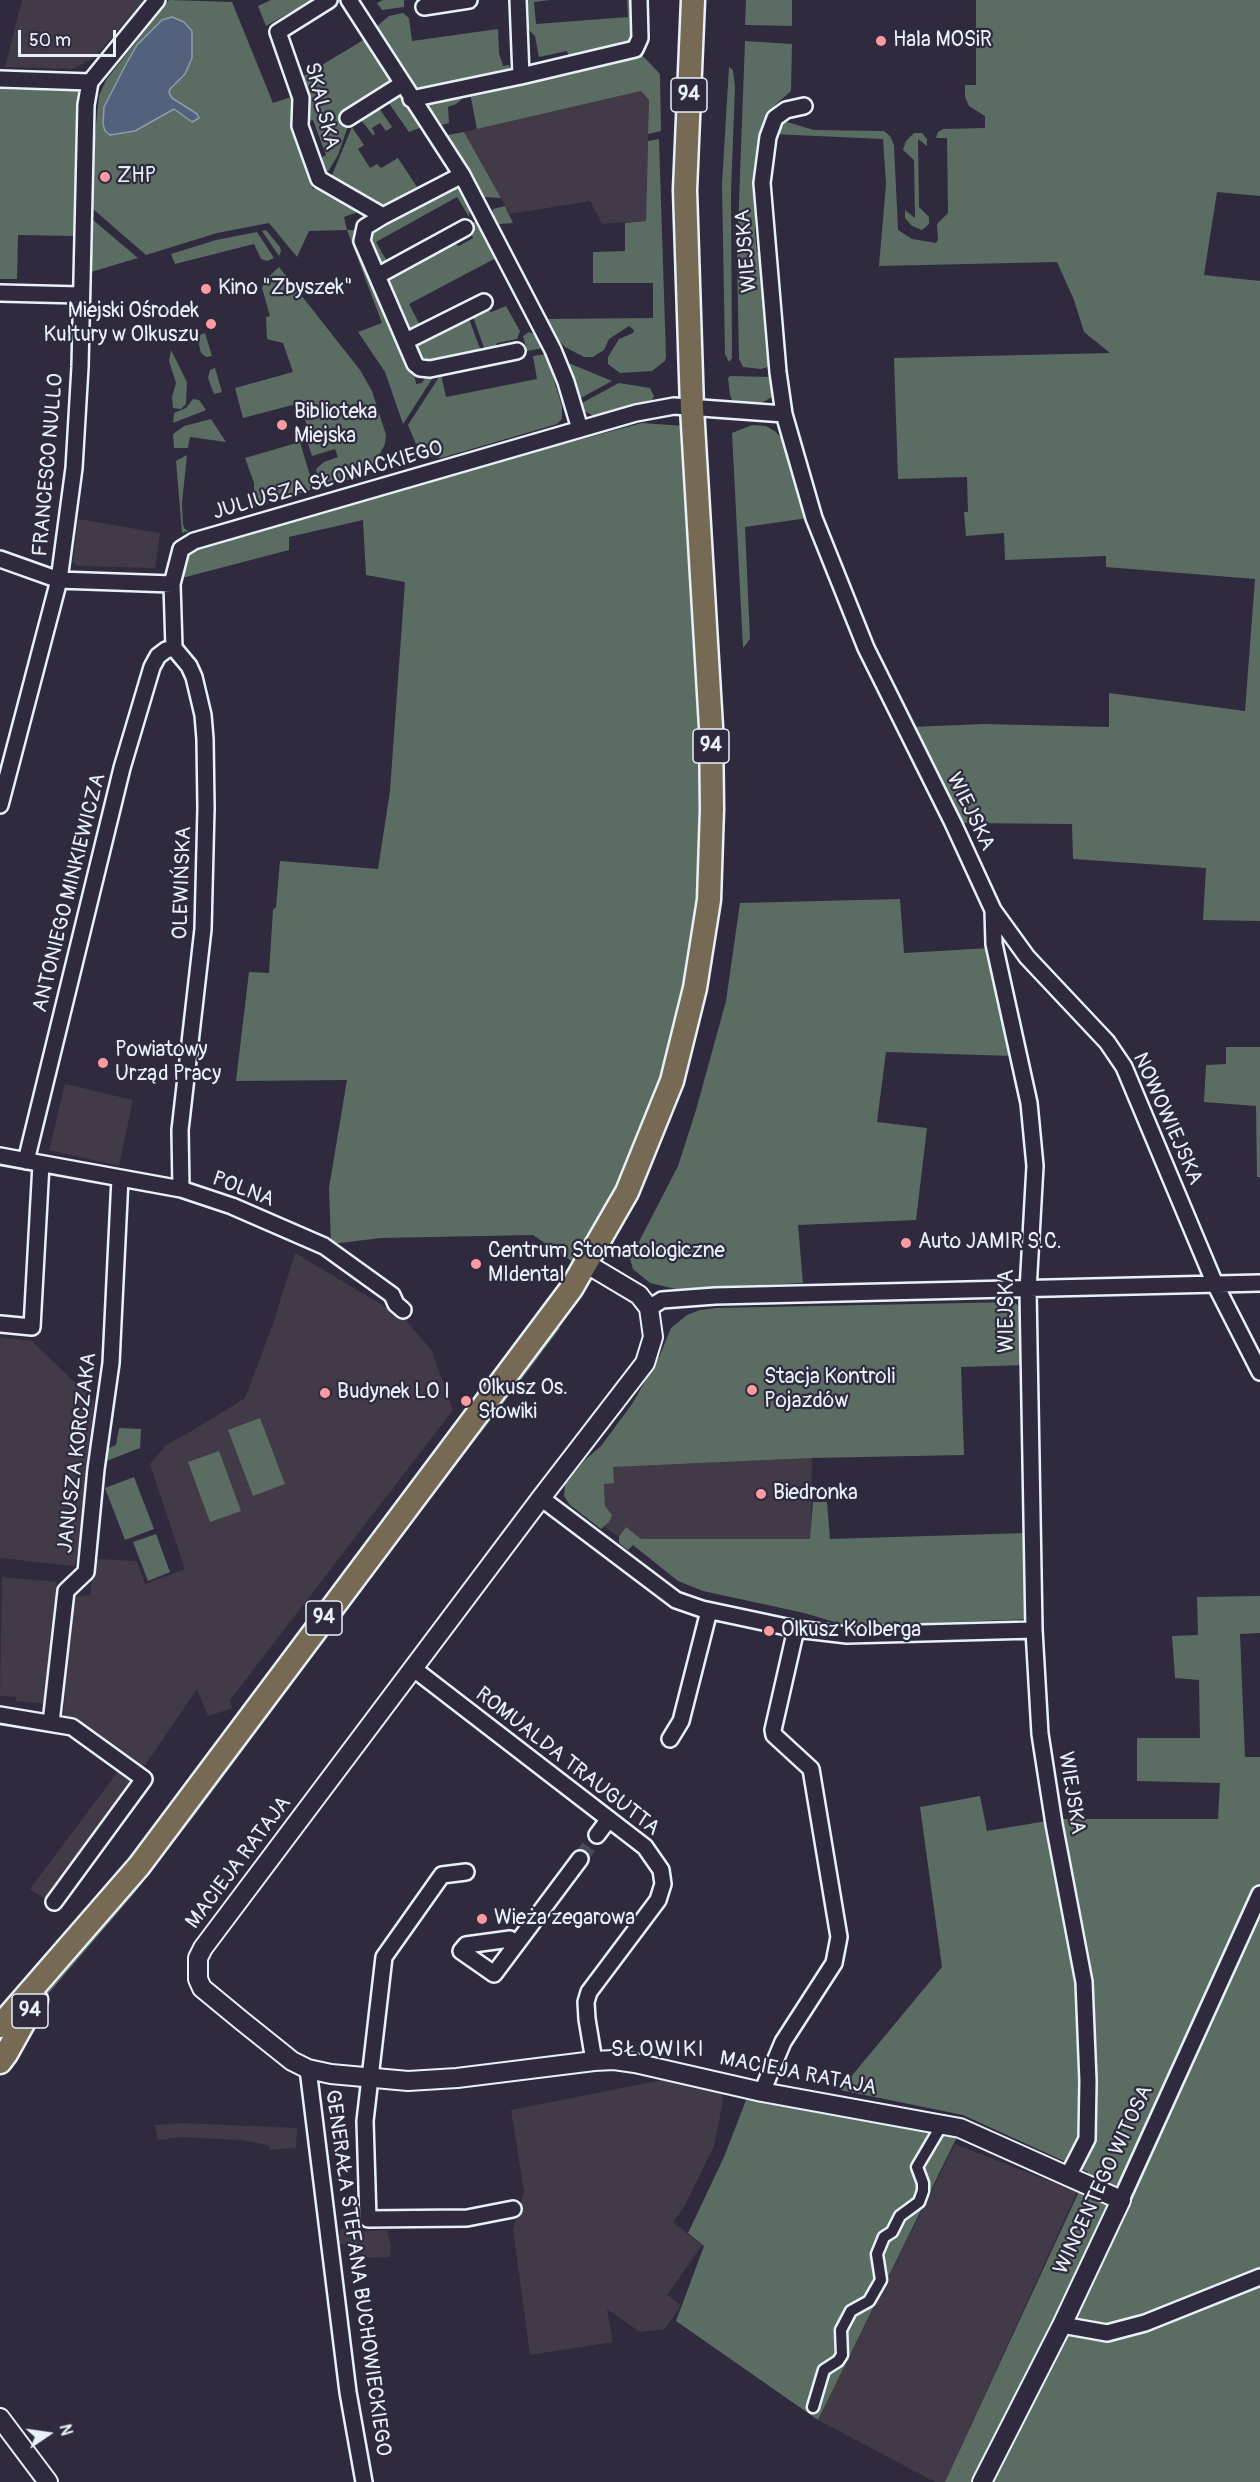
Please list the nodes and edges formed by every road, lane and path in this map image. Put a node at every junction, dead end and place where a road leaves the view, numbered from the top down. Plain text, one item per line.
1 (157, 0) edge
2 (329, 0) edge
3 (349, 0) edge
4 (469, 0) edge
5 (518, 0) edge
6 (639, 0) edge
7 (693, 0) edge
8 (424, 6) dead end
9 (521, 76) junction
10 (0, 79) edge
11 (90, 82) junction
12 (402, 84) junction
13 (411, 99) junction
14 (804, 106) dead end
15 (348, 118) dead end
16 (462, 175) junction
17 (382, 216) junction
18 (465, 228) dead end
19 (377, 276) junction
20 (0, 293) edge
21 (80, 295) junction
22 (484, 302) dead end
23 (406, 341) junction
24 (517, 351) dead end
25 (692, 408) junction
26 (784, 414) junction
27 (580, 429) junction
28 (0, 559) edge
29 (59, 580) junction
30 (172, 584) junction
31 (174, 648) junction
32 (0, 805) edge
33 (993, 910) junction
34 (0, 1156) edge
35 (34, 1162) junction
36 (120, 1178) junction
37 (181, 1189) junction
38 (587, 1264) junction
39 (1260, 1283) edge
40 (1215, 1284) junction
41 (1028, 1290) junction
42 (649, 1308) junction
43 (404, 1310) dead end
44 (0, 1324) edge
45 (1260, 1372) edge
46 (541, 1498) junction
47 (709, 1611) junction
48 (796, 1629) junction
49 (1034, 1630) junction
50 (414, 1669) junction
51 (0, 1715) edge
52 (51, 1723) junction
53 (670, 1738) dead end
54 (609, 1819) junction
55 (597, 1835) tunnel mouth
56 (579, 1859) tunnel mouth
57 (466, 1872) dead end
58 (1260, 1894) edge
59 (54, 1902) dead end
60 (516, 1944) dead end
61 (53, 1967) junction
62 (0, 2026) edge
63 (594, 2061) junction
64 (0, 2062) edge
65 (308, 2069) junction
66 (371, 2078) junction
67 (762, 2092) junction
68 (940, 2128) dead end
69 (1068, 2176) junction
70 (1121, 2200) junction
71 (513, 2209) dead end
72 (1260, 2277) edge
73 (1062, 2325) junction
74 (813, 2407) dead end
75 (0, 2418) edge
76 (48, 2482) edge
77 (364, 2482) edge
78 (982, 2482) edge

1 - 11 street
2 - 17 street, SKALSKA
3 - 12 street
4 - 8 street
5 - 9 street
6 - 9 street
7 - 25 main road, 94
9 - 13 street
10 - 11 street
11 - 21 street, FRANCESCO NULLO
12 - 13 street
12 - 15 street
13 - 16 street
14 - 26 street, WIEJSKA
16 - 17 street
16 - 27 street
17 - 19 street
18 - 19 street
19 - 23 street
20 - 21 street
21 - 29 street, FRANCESCO NULLO
22 - 23 street
23 - 24 street
25 - 26 street, JULIUSZA SŁOWACKIEGO
25 - 27 street, JULIUSZA SŁOWACKIEGO
25 - 38 main road, 94
26 - 33 street, WIEJSKA
27 - 30 street, JULIUSZA SŁOWACKIEGO
28 - 29 street
29 - 30 street
29 - 32 street, FRANCESCO NULLO
30 - 31 street
31 - 35 street, ANTONIEGO MINKIEWICZA
31 - 37 street, OLEWIŃSKA
33 - 40 street, NOWOWIEJSKA
33 - 41 street, WIEJSKA
34 - 35 street, POLNA
35 - 36 street, POLNA
35 - 44 street
36 - 37 street, POLNA
36 - 52 street, JANUSZA KORCZAKA
37 - 43 street, POLNA
38 - 42 street
38 - 61 main road, 94
39 - 40 street
40 - 41 street
40 - 45 street, NOWOWIEJSKA
41 - 42 street
41 - 49 street, WIEJSKA
42 - 46 street, MACIEJA RATAJA
46 - 47 street
46 - 50 street, MACIEJA RATAJA
47 - 48 street
47 - 53 street
48 - 49 street
48 - 67 street
49 - 69 street, WIEJSKA
50 - 54 street, ROMUALDA TRAUGUTTA
50 - 65 street, MACIEJA RATAJA
51 - 52 street
52 - 59 street
54 - 55 street
54 - 63 street, ROMUALDA TRAUGUTTA
56 - 60 street
57 - 66 street
58 - 70 street, WINCENTEGO WITOSA
61 - 62 main road, 94
61 - 64 main road, 94
63 - 66 street, MACIEJA RATAJA
63 - 67 street, MACIEJA RATAJA
65 - 66 street, MACIEJA RATAJA
65 - 77 street, GENERAŁA STEFANA BUCHOWIECKIEGO
66 - 71 street
67 - 69 street, MACIEJA RATAJA
68 - 74 street
69 - 70 street, MACIEJA RATAJA
70 - 73 street, WINCENTEGO WITOSA
72 - 73 street
73 - 78 street, WINCENTEGO WITOSA
75 - 76 street

